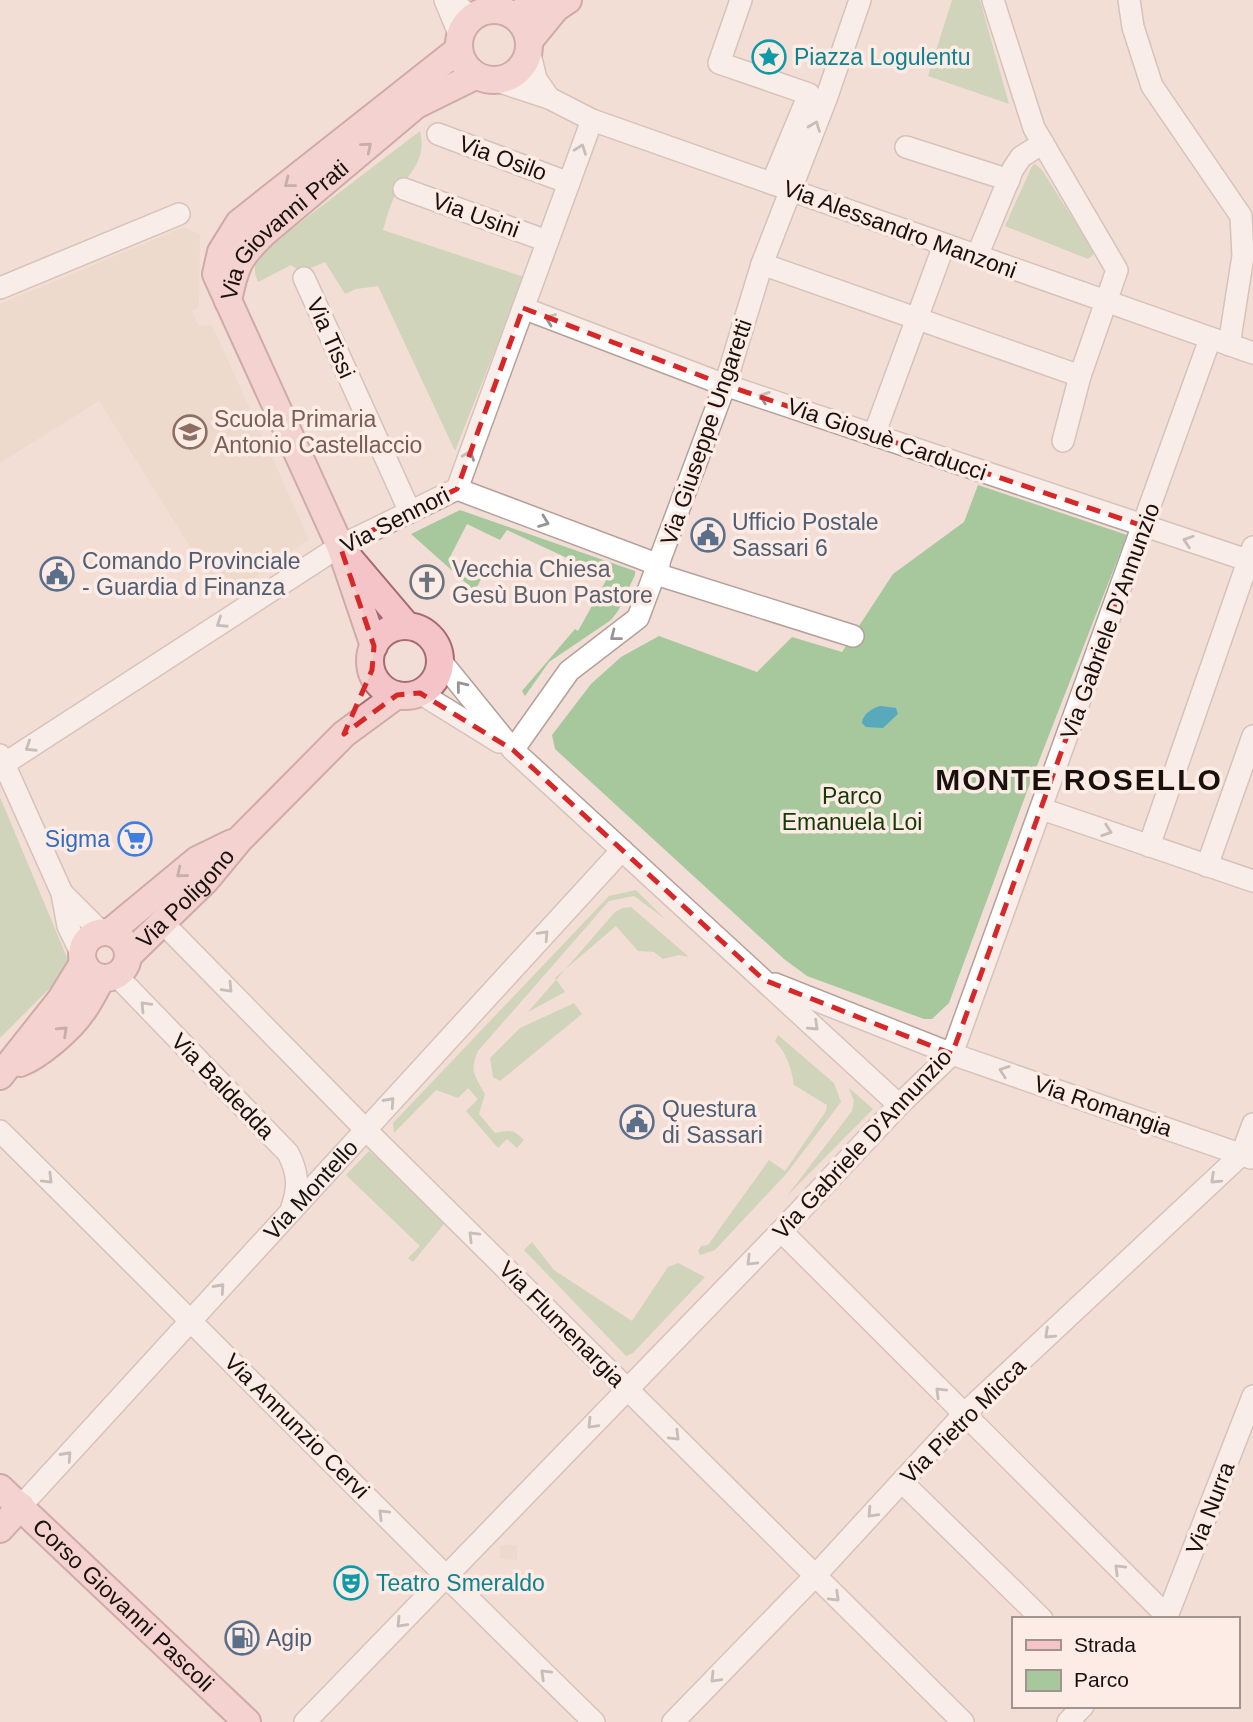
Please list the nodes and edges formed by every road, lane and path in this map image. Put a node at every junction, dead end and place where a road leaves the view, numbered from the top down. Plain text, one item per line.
1 (447, 0) edge
2 (539, 0) edge
3 (568, 0) edge
4 (741, 0) edge
5 (860, 0) edge
6 (993, 0) edge
7 (1129, 0) edge
8 (515, 16) junction
9 (463, 34) junction
10 (529, 46) junction
11 (486, 78) junction
12 (549, 98) junction
13 (592, 120) junction
14 (438, 134) dead end
15 (1043, 143) junction
16 (906, 147) dead end
17 (1009, 180) junction
18 (569, 183) junction
19 (782, 187) junction
20 (404, 189) dead end
21 (179, 214) dead end
22 (547, 241) junction
23 (944, 245) junction
24 (976, 256) junction
25 (762, 264) junction
26 (304, 278) dead end
27 (0, 288) edge
28 (1106, 302) junction
29 (228, 303) junction
30 (523, 308) junction
31 (916, 319) junction
32 (1219, 342) junction
33 (1253, 353) edge
34 (1080, 376) junction
35 (725, 384) junction
36 (874, 435) junction
37 (1063, 441) dead end
38 (457, 489) junction
39 (410, 512) junction
40 (1143, 526) junction
41 (340, 547) junction
42 (1251, 556) edge
43 (658, 570) junction
44 (407, 626) junction
45 (853, 636) dead end
46 (373, 658) junction
47 (440, 660) junction
48 (408, 694) junction
49 (344, 734) junction
50 (1253, 737) edge
51 (513, 750) junction
52 (2, 760) edge
53 (1042, 809) junction
54 (240, 839) junction
55 (1149, 846) junction
56 (622, 850) junction
57 (1207, 866) junction
58 (1253, 881) edge
59 (62, 892) junction
60 (163, 923) junction
61 (106, 932) junction
62 (102, 966) junction
63 (764, 979) junction
64 (952, 1054) junction
65 (4, 1072) edge
66 (899, 1105) junction
67 (1253, 1124) edge
68 (365, 1129) junction
69 (0, 1130) edge
70 (1247, 1156) edge
71 (292, 1209) junction
72 (781, 1231) junction
73 (191, 1319) junction
74 (626, 1388) junction
75 (1253, 1396) edge
76 (963, 1415) junction
77 (902, 1482) junction
78 (0, 1488) edge
79 (21, 1506) junction
80 (0, 1528) edge
81 (814, 1577) junction
82 (446, 1578) junction
83 (1040, 1617) edge
84 (1166, 1617) edge
85 (1167, 1617) edge
86 (1081, 1708) edge
87 (247, 1722) edge
88 (304, 1722) edge
89 (594, 1722) edge
90 (673, 1722) edge
91 (963, 1722) edge
92 (1068, 1722) edge

1 - 9 street
2 - 8 main road
3 - 10 main road
4 - 19 street
19 -> 5 street
6 - 15 street
7 - 32 street, Via Gabriele D'Annunzio
8 - 9 main road
8 - 10 main road
9 - 11 main road
9 -> 29 main road, Via Giovanni Prati
10 - 11 main road
10 - 12 street
11 - 12 street, Via Alessandro Manzoni
29 -> 11 main road, Via Giovanni Prati
12 - 13 street, Via Alessandro Manzoni
18 -> 13 street, Via Sennori
13 - 19 street, Via Alessandro Manzoni
14 - 18 street, Via Osilo
15 - 17 street
15 - 28 street
16 - 17 street
17 - 24 street
18 - 22 street, Via Sennori
19 - 23 street, Via Alessandro Manzoni
19 - 25 street, Via Giuseppe Ungaretti
20 - 22 street, Via Usini
21 - 27 street
22 - 30 street, Via Sennori
23 - 24 street, Via Alessandro Manzoni
23 - 31 street
24 - 28 street, Via Alessandro Manzoni
25 - 31 street
25 - 35 street, Via Giuseppe Ungaretti
26 - 39 street, Via Tissi
28 - 32 street, Via Alessandro Manzoni
28 - 34 street
29 - 41 main road
35 -> 30 street, Via Giosuè Carducci
38 -> 30 street, Via Sennori
31 - 34 street
31 - 36 street
32 - 33 street, Via Alessandro Manzoni
32 - 40 street, Via Gabriele D'Annunzio
34 - 37 street
36 -> 35 street, Via Giosuè Carducci
35 - 43 street, Via Giuseppe Ungaretti
36 - 40 street, Via Giosuè Carducci
38 - 39 street, Via Sennori
38 -> 43 street
39 - 41 street, Via Sennori
42 -> 40 street, Via Giosuè Carducci
40 - 53 street, Via Gabriele D'Annunzio
41 - 44 main road
41 - 46 main road
41 -> 52 street, Via Sennori
42 - 55 street
43 - 45 street
43 -> 51 street, Via Giuseppe Ungaretti
44 - 46 main road
44 - 47 main road
46 - 48 main road
46 - 49 main road, Via Poligono
47 - 48 main road
51 -> 47 street
48 - 49 main road, Via Poligono
48 - 51 street
49 - 54 main road, Via Poligono
50 - 57 street
51 - 56 street
52 - 59 street, Via Baldedda
53 -> 55 street
53 - 64 street, Via Gabriele D'Annunzio
54 - 60 main road, Via Poligono
54 -> 61 main road, Via Poligono
55 - 57 street
56 - 63 street
68 -> 56 street, Via Montello
57 - 58 street
59 - 61 street, Via Baldedda
59 - 62 street, Via Baldedda
60 - 62 main road, Via Poligono
60 -> 68 street, Via Flumenargia
61 - 62 main road, Via Poligono
61 - 62 main road, Via Poligono
62 - 65 main road, Via Poligono
71 -> 62 street, Via Baldedda
63 - 64 street, Via Romangia
63 -> 66 street
64 - 66 street, Via Gabriele D'Annunzio
70 -> 64 street, Via Romangia
66 - 72 street, Via Gabriele D'Annunzio
67 - 70 street, Via Pietro Micca
68 - 71 street, Via Montello
74 -> 68 street, Via Flumenargia
69 -> 73 street, Via Annunzio Cervi
70 -> 76 street, Via Pietro Micca
73 -> 71 street, Via Montello
72 -> 74 street, Via Gabriele D'Annunzio
76 -> 72 street
79 -> 73 street, Via Montello
82 -> 73 street, Via Annunzio Cervi
74 -> 81 street, Via Flumenargia
74 -> 82 street, Via Gabriele D'Annunzio
75 - 85 street, Via Nurra
76 - 77 street, Via Pietro Micca
84 -> 76 street
77 -> 81 street, Via Pietro Micca
77 - 83 street
78 - 79 main road, Corso Giovanni Pascoli
79 - 80 main road, Via Montello
79 - 87 main road, Corso Giovanni Pascoli
81 -> 90 street, Via Pietro Micca
81 -> 91 street, Via Flumenargia
82 -> 88 street, Via Gabriele D'Annunzio
89 -> 82 street, Via Annunzio Cervi
86 - 92 street

